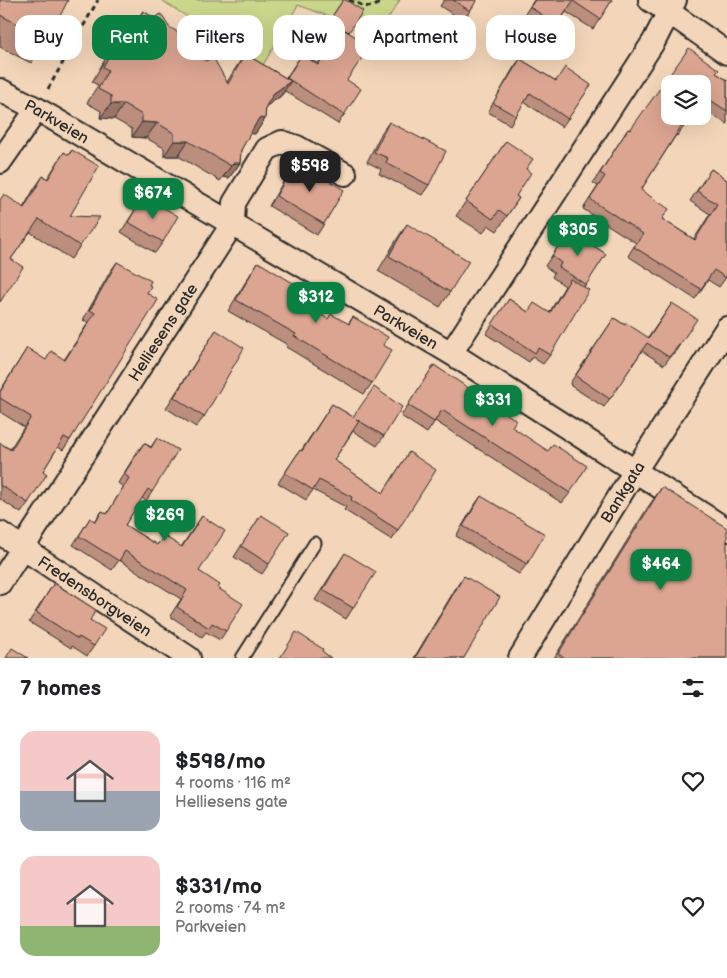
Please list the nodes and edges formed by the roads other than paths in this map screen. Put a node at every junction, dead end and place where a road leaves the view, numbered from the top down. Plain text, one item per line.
1 (650, 0) edge
2 (672, 6) edge
3 (727, 53) edge
4 (0, 90) edge
5 (37, 109) junction
6 (0, 162) edge
7 (345, 174) dead end
8 (233, 223) junction
9 (727, 328) edge
10 (451, 353) junction
11 (635, 471) junction
12 (727, 530) edge
13 (0, 533) edge
14 (315, 543) dead end
15 (22, 548) junction
16 (0, 583) edge
17 (189, 658) edge
18 (242, 658) edge
19 (520, 658) edge

1 - 2 street
2 - 3 street
2 - 10 street
4 - 5 street, Parkveien
5 - 6 street
5 - 8 street, Parkveien
7 - 8 street, Helliesens gate
8 - 10 street, Parkveien
8 - 15 street, Helliesens gate
9 - 11 street, Bankgata
10 - 11 street, Parkveien
11 - 12 street, Parkveien
11 - 19 street, Bankgata
13 - 15 street, Fredensborgveien
14 - 18 lane
15 - 16 street, Helliesens gate
15 - 17 street, Fredensborgveien

